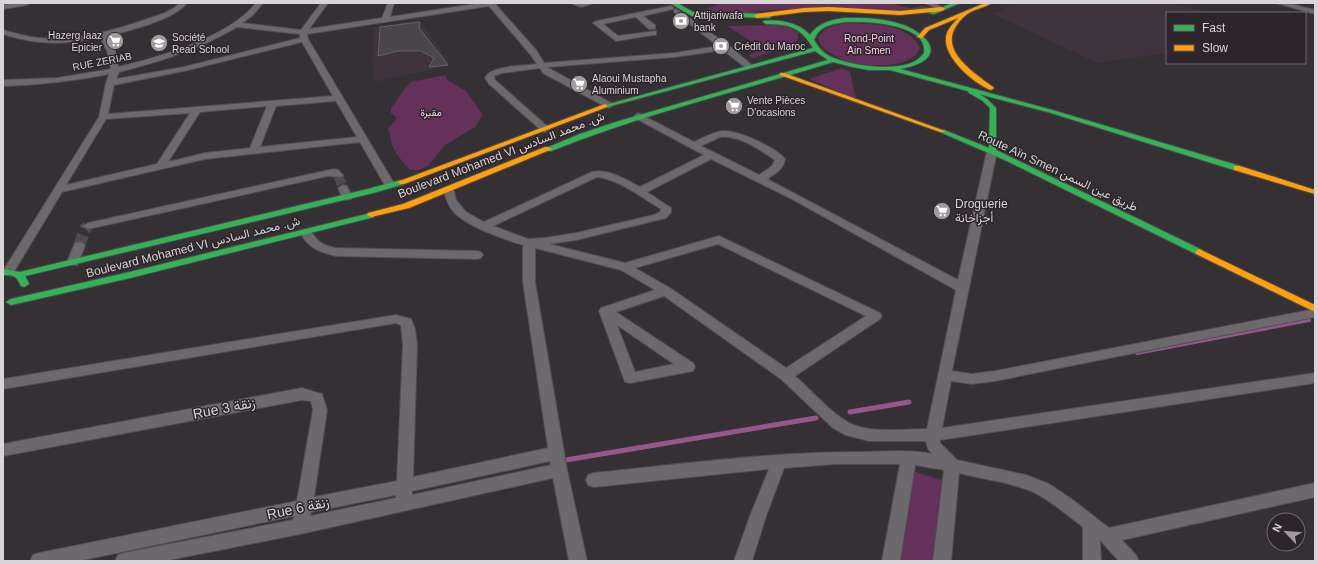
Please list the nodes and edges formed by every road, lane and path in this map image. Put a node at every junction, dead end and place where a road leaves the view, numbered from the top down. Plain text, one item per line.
1 (27, 3) edge
2 (184, 3) edge
3 (260, 3) edge
4 (325, 3) edge
5 (392, 3) edge
6 (493, 3) edge
7 (574, 3) edge
8 (591, 3) edge
9 (928, 3) edge
10 (957, 3) edge
11 (989, 3) edge
12 (1279, 3) edge
13 (5, 6) edge
14 (454, 6) edge
15 (671, 6) edge
16 (942, 9) junction
17 (1315, 12) edge
18 (964, 14) junction
19 (637, 15) junction
20 (757, 16) junction
21 (805, 19) dead end
22 (385, 20) junction
23 (817, 21) dead end
24 (831, 23) junction
25 (891, 24) junction
26 (236, 25) junction
27 (3, 32) edge
28 (104, 35) junction
29 (304, 35) junction
30 (920, 37) junction
31 (811, 40) junction
32 (725, 47) junction
33 (816, 49) junction
34 (833, 60) junction
35 (541, 65) junction
36 (749, 66) junction
37 (925, 66) junction
38 (890, 68) junction
39 (115, 71) junction
40 (782, 74) junction
41 (3, 83) edge
42 (110, 83) junction
43 (959, 86) junction
44 (991, 88) junction
45 (339, 98) junction
46 (272, 103) junction
47 (608, 105) junction
48 (1025, 105) junction
49 (197, 109) junction
50 (1008, 111) dead end
51 (638, 116) junction
52 (103, 117) junction
53 (1001, 122) dead end
54 (545, 129) junction
55 (364, 139) junction
56 (694, 146) junction
57 (992, 151) junction
58 (254, 152) junction
59 (711, 155) junction
60 (160, 167) junction
61 (338, 175) dead end
62 (760, 179) junction
63 (1315, 183) edge
64 (390, 185) junction
65 (58, 190) junction
66 (449, 190) junction
67 (639, 192) junction
68 (1315, 192) edge
69 (88, 226) dead end
70 (484, 226) junction
71 (306, 232) junction
72 (529, 242) junction
73 (79, 246) tunnel mouth
74 (477, 255) dead end
75 (73, 262) junction
76 (625, 267) junction
77 (5, 272) edge
78 (18, 275) junction
79 (962, 288) junction
80 (666, 291) junction
81 (11, 302) junction
82 (3, 307) edge
83 (1315, 309) edge
84 (606, 311) junction
85 (1315, 313) edge
86 (786, 375) junction
87 (946, 375) junction
88 (1315, 378) edge
89 (3, 384) edge
90 (933, 440) junction
91 (3, 450) edge
92 (556, 453) junction
93 (909, 458) junction
94 (779, 462) junction
95 (952, 465) junction
96 (559, 470) junction
97 (594, 480) dead end
98 (405, 486) junction
99 (1315, 490) edge
100 (403, 504) junction
101 (304, 506) junction
102 (1091, 524) junction
103 (300, 526) junction
104 (1107, 536) junction
105 (39, 561) edge
106 (124, 561) edge
107 (578, 561) edge
108 (743, 561) edge
109 (891, 561) edge
110 (942, 561) edge
111 (1092, 561) edge
112 (1130, 561) edge

1 - 13 street
2 - 28 street
3 - 26 street, RUE ZERIAB
4 - 29 street
5 - 22 street
6 - 14 street
6 - 35 street
7 - 8 street
9 - 16 street
10 - 16 main road
11 - 18 main road
12 - 17 street
14 - 22 street
15 - 19 street
15 - 20 main road
15 - 31 main road
15 - 32 street
16 - 20 main road
16 - 25 main road
18 - 30 main road
18 - 44 main road
19 - 19 street
20 - 21 main road
22 - 29 street
23 - 24 main road
24 - 25 main road
24 - 31 main road
25 - 30 main road
26 - 29 street
26 - 39 street, RUE ZERIAB
27 - 28 street
28 - 39 street
29 - 42 street
29 - 45 street
30 - 37 main road
31 - 33 main road
32 - 35 street
32 - 36 street
33 - 34 main road
33 - 36 main road, Boulevard Mohamed VI ش. محمد السادس
34 - 38 main road
34 - 40 main road, Boulevard Mohamed VI ش. محمد السادس
35 - 47 street
35 - 54 street
36 - 47 main road, Boulevard Mohamed VI ش. محمد السادس
37 - 38 main road
37 - 44 main road
38 - 43 main road
39 - 41 street, RUE ZERIAB
39 - 42 street
40 - 51 main road, Boulevard Mohamed VI ش. محمد السادس
40 - 57 main road, Route Aïn Smen طريق عين السمن
42 - 52 street
43 - 48 main road
43 - 57 main road
44 - 63 main road
45 - 46 street
45 - 55 street
46 - 49 street
46 - 58 street
47 - 54 main road, Boulevard Mohamed VI ش. محمد السادس
48 - 50 main road
48 - 68 main road
49 - 52 street
49 - 60 street
51 - 56 street
51 - 66 main road, Boulevard Mohamed VI ش. محمد السادس
52 - 65 street
53 - 57 main road
54 - 64 main road, Boulevard Mohamed VI ش. محمد السادس
55 - 58 street
55 - 64 street
56 - 59 street
56 - 62 street
57 - 79 street
57 - 83 main road, Route Aïn Smen طريق عين السمن
58 - 60 street
59 - 62 street
59 - 67 street
60 - 65 street
61 - 69 street
62 - 79 street
64 - 75 main road, Boulevard Mohamed VI ش. محمد السادس
65 - 77 street
66 - 70 street
66 - 71 main road, Boulevard Mohamed VI ش. محمد السادس
67 - 70 street
67 - 72 street
70 - 72 street
71 - 74 street
71 - 81 main road, Boulevard Mohamed VI ش. محمد السادس
72 - 76 street
72 - 92 street
73 - 75 street
75 - 78 main road, Boulevard Mohamed VI ش. محمد السادس
76 - 80 street
76 - 86 street
77 - 78 main road
78 - 81 main road
79 - 87 street
80 - 84 street
80 - 86 street
81 - 82 main road
84 - 84 street
85 - 87 street
86 - 90 street
87 - 90 street
88 - 90 street
89 - 98 street
90 - 93 street
90 - 95 street
91 - 101 street, Rue 3 زنقة
92 - 96 street
92 - 98 street, Rue 6 زنقة
93 - 94 street
93 - 95 street
93 - 109 street
94 - 97 street
94 - 108 street
95 - 102 street
95 - 110 street
96 - 100 street, Rue 6 زنقة
96 - 107 street
98 - 100 street
98 - 101 street, Rue 6 زنقة
99 - 104 street
100 - 103 street, Rue 6 زنقة
101 - 103 street, Rue 3 زنقة
101 - 105 street, Rue 6 زنقة
102 - 104 street
102 - 111 street
103 - 106 street, Rue 6 زنقة
104 - 112 street

